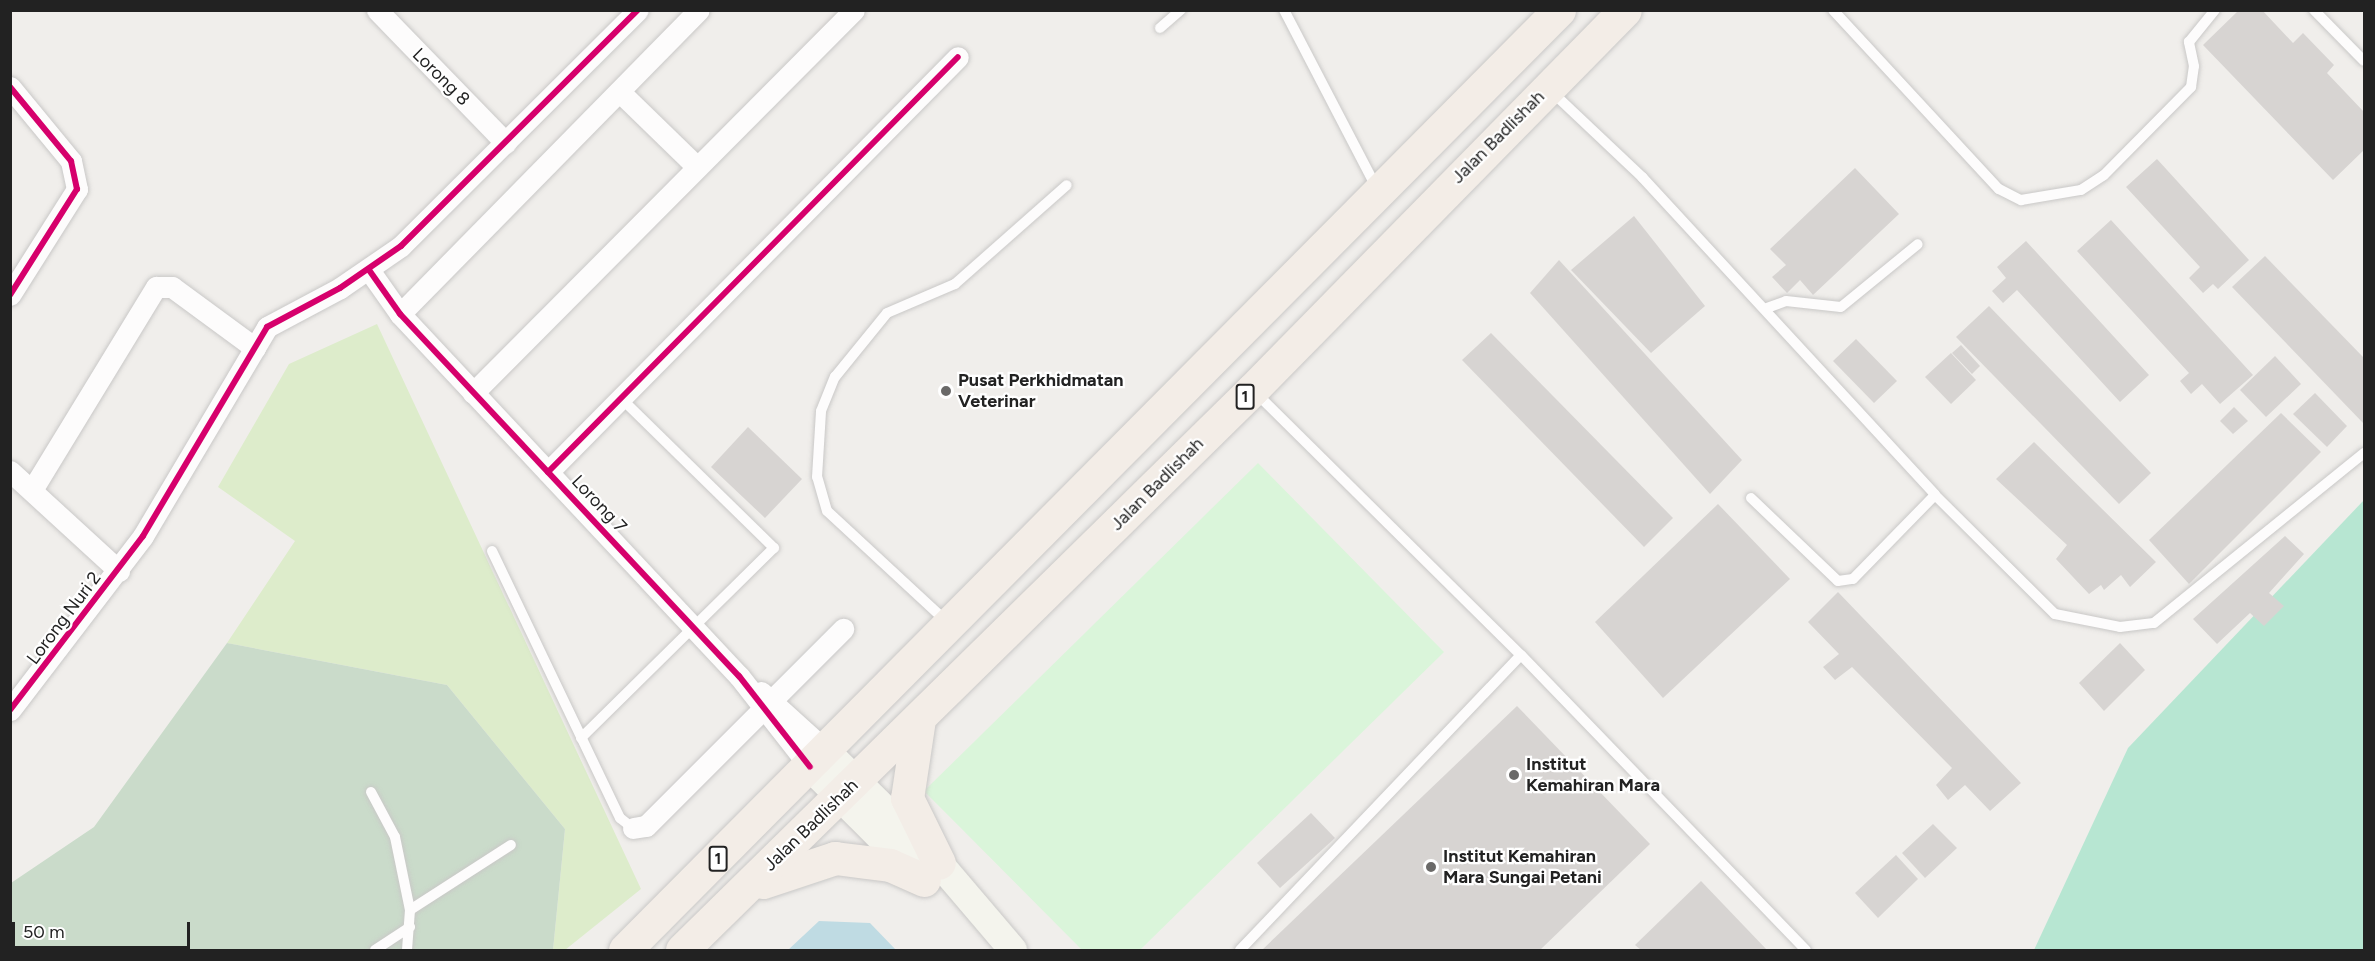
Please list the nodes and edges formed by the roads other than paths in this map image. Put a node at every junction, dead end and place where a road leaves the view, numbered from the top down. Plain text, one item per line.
1 (377, 10) edge
2 (638, 10) edge
3 (699, 10) edge
4 (854, 10) edge
5 (1181, 10) edge
6 (1284, 10) edge
7 (1559, 10) edge
8 (1625, 10) edge
9 (1833, 10) edge
10 (2215, 10) edge
11 (2314, 10) edge
12 (1160, 28) dead end
13 (958, 57) dead end
14 (2364, 62) edge
15 (10, 87) edge
16 (1547, 87) junction
17 (620, 92) junction
18 (506, 143) junction
19 (697, 167) junction
20 (1067, 185) dead end
21 (1379, 192) junction
22 (1918, 244) dead end
23 (369, 270) junction
24 (10, 295) edge
25 (1767, 308) junction
26 (400, 314) junction
27 (255, 348) junction
28 (1252, 390) junction
29 (473, 393) junction
30 (621, 398) junction
31 (2364, 453) edge
32 (10, 471) edge
33 (548, 472) junction
34 (32, 490) junction
35 (1935, 495) junction
36 (1751, 498) dead end
37 (492, 551) dead end
38 (119, 571) junction
39 (948, 623) junction
40 (693, 626) junction
41 (843, 629) dead end
42 (1521, 655) junction
43 (767, 705) junction
44 (10, 710) edge
45 (919, 719) junction
46 (581, 738) junction
47 (818, 759) junction
48 (849, 790) junction
49 (371, 792) dead end
50 (633, 828) joint
51 (511, 845) dead end
52 (932, 872) junction
53 (747, 887) junction
54 (410, 910) junction
55 (410, 927) junction
56 (375, 951) edge
57 (407, 951) edge
58 (625, 951) edge
59 (682, 951) edge
60 (1009, 951) edge
61 (1013, 951) edge
62 (1240, 951) edge
63 (1806, 951) edge

1 - 18 street, Lorong 8
2 - 18 street, Lorong Nuri 2
3 - 17 street
4 - 19 street
5 - 12 lane
6 - 21 lane
7 - 21 main road, 1
8 - 16 main road, Jalan Badlishah / 1
9 - 10 lane
11 - 14 lane
13 - 30 street
15 - 24 street
16 - 25 lane
16 - 28 main road, Jalan Badlishah / 1
17 - 19 street
17 - 26 street
18 - 23 street, Lorong Nuri 2
19 - 29 street
20 - 39 lane
21 - 39 main road, 1
22 - 25 lane
23 - 26 street, Lorong 7
23 - 27 street, Lorong Nuri 2
25 - 35 lane
26 - 29 street, Lorong 7
27 - 34 street
27 - 38 street, Lorong Nuri 2
28 - 42 lane
28 - 45 main road, Jalan Badlishah / 1
29 - 33 street, Lorong 7
30 - 33 street
30 - 40 lane
31 - 35 lane
32 - 34 street
33 - 40 street, Lorong 7
34 - 38 street
35 - 36 lane
37 - 46 lane
38 - 44 street, Lorong Nuri 2
39 - 47 main road, 1
40 - 43 street, Lorong 7
40 - 46 lane
41 - 43 street
42 - 62 lane
42 - 63 lane
43 - 47 street, Lorong 7
43 - 50 street
45 - 48 main road, Jalan Badlishah / 1
45 - 52 main road
46 - 50 lane
47 - 48 main road
47 - 58 main road, 1
48 - 52 main road
48 - 53 main road, Jalan Badlishah / 1
49 - 54 lane
51 - 54 lane
52 - 53 main road
52 - 60 main road
52 - 61 main road
53 - 59 main road, Jalan Badlishah / 1
54 - 55 lane
55 - 56 lane
55 - 57 lane

